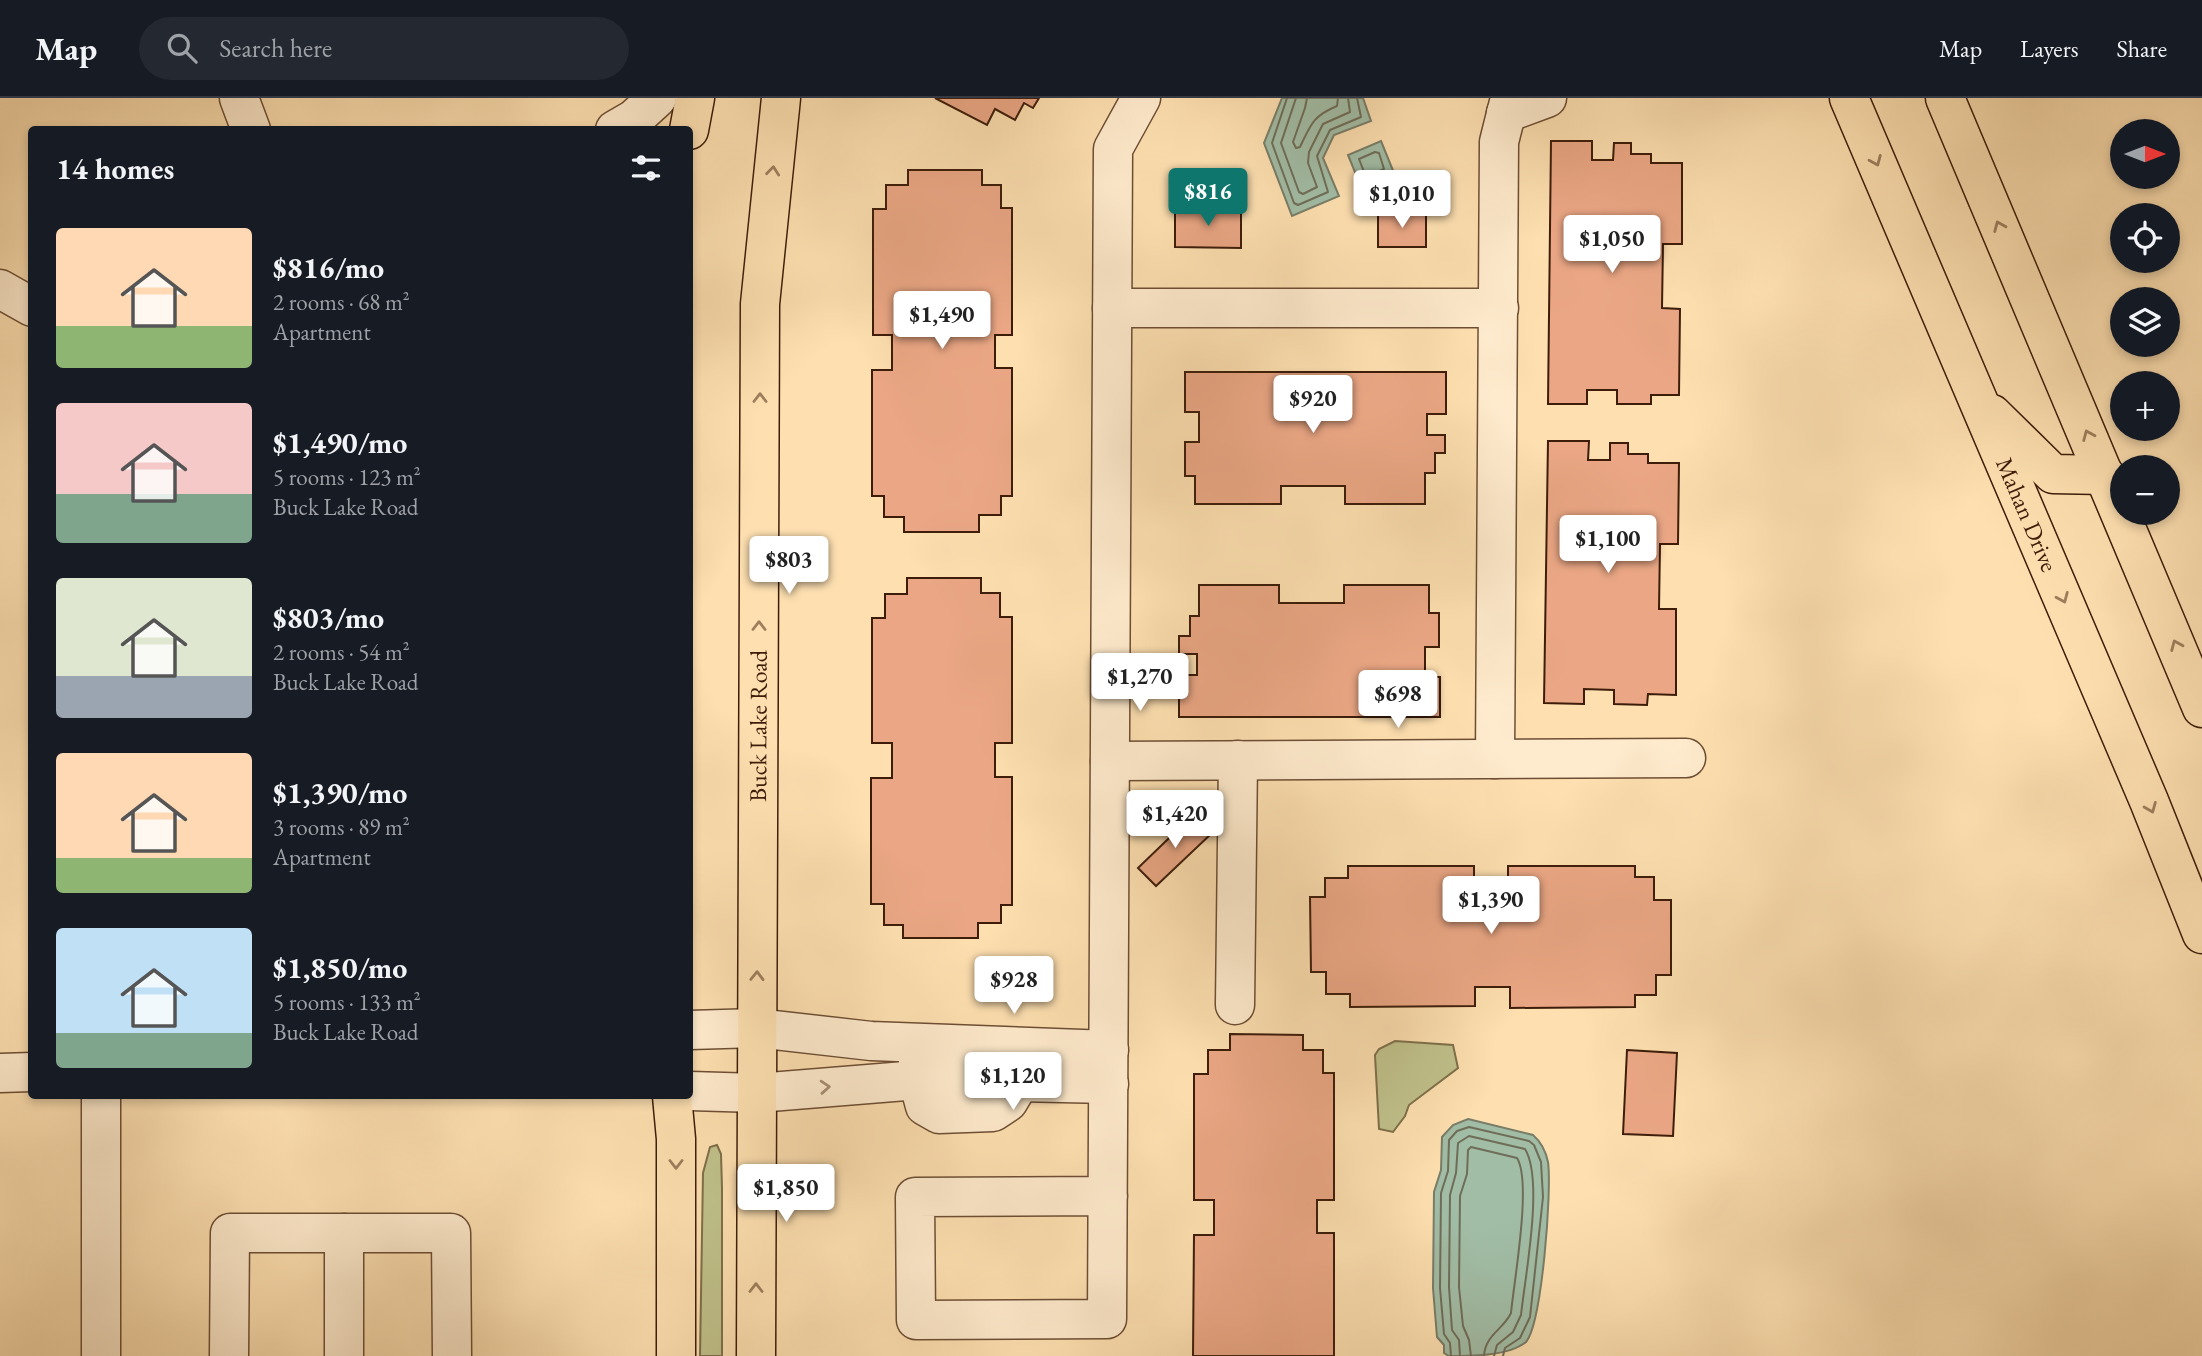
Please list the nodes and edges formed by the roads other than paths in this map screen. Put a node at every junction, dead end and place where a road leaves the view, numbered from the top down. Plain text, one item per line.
1 (239, 98) edge
2 (657, 98) edge
3 (695, 98) edge
4 (781, 98) edge
5 (1141, 98) edge
6 (1547, 98) edge
7 (1849, 98) edge
8 (1945, 98) edge
9 (1508, 105) edge
10 (250, 126) edge
11 (622, 126) edge
12 (690, 126) edge
13 (0, 289) edge
14 (28, 305) edge
15 (1112, 308) junction
16 (1499, 308) junction
17 (1979, 400) junction
18 (2105, 475) junction
19 (2202, 708) edge
20 (1686, 758) dead end
21 (1495, 759) junction
22 (1238, 760) junction
23 (1110, 761) junction
24 (2202, 934) edge
25 (1235, 1005) dead end
26 (757, 1028) junction
27 (693, 1030) edge
28 (917, 1042) junction
29 (1109, 1067) junction
30 (28, 1072) edge
31 (0, 1073) edge
32 (918, 1080) junction
33 (693, 1091) edge
34 (757, 1093) junction
35 (101, 1099) edge
36 (672, 1099) edge
37 (1108, 1196) junction
38 (344, 1233) junction
39 (101, 1356) edge
40 (229, 1356) edge
41 (344, 1356) edge
42 (452, 1356) edge
43 (676, 1356) edge
44 (756, 1356) edge

1 - 10 street
2 - 11 street
3 - 12 main road
26 -> 4 main road, Buck Lake Road
5 - 15 street
6 - 9 street
7 -> 17 main road, Mahan Drive
18 -> 8 main road
9 - 16 street
13 - 14 street
15 - 16 street
15 - 23 street
16 - 21 street
17 - 18 main road
17 -> 24 main road, Mahan Drive
19 -> 18 main road
20 - 21 street
21 - 22 street
22 - 23 street
22 - 25 street
23 - 29 street
26 - 27 street
26 - 28 street
26 - 34 main road, Buck Lake Road
28 - 29 street
28 - 32 street
29 - 32 street
29 - 37 street
30 - 31 street
34 -> 32 street
33 - 34 street
44 -> 34 main road, Buck Lake Road
35 - 39 street
36 -> 43 main road
37 - 37 street
38 - 40 street
38 - 41 street
38 - 42 street

